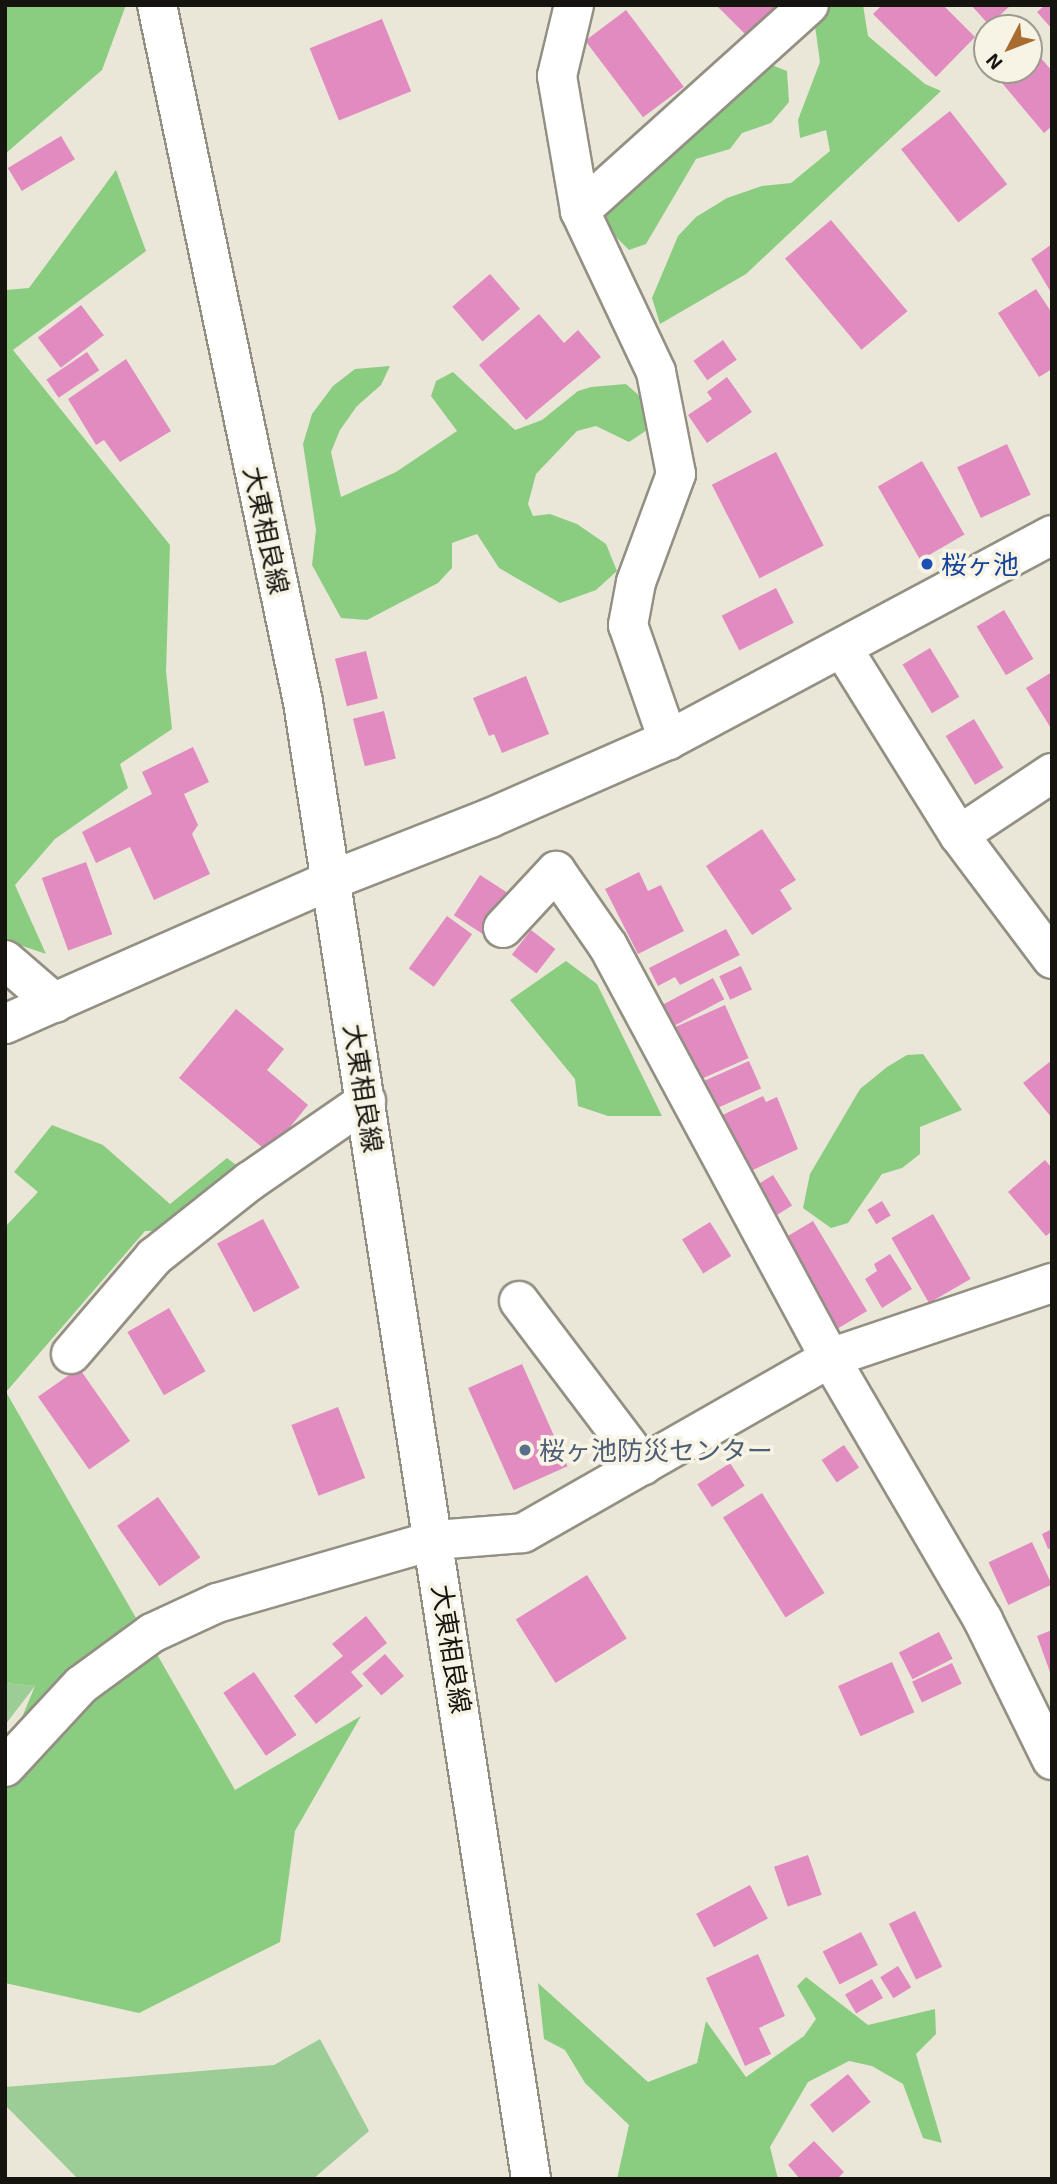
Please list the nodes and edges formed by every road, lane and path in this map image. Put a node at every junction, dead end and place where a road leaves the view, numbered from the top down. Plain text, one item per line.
1 (157, 5) edge
2 (574, 5) edge
3 (809, 5) edge
4 (580, 211) junction
5 (1052, 535) edge
6 (843, 649) junction
7 (668, 740) junction
8 (1052, 773) edge
9 (959, 835) junction
10 (332, 880) junction
11 (503, 928) dead end
12 (1052, 959) edge
13 (5, 960) edge
14 (55, 1003) junction
15 (5, 1024) edge
16 (366, 1101) junction
17 (1052, 1283) edge
18 (519, 1301) dead end
19 (71, 1353) dead end
20 (830, 1358) junction
21 (643, 1465) junction
22 (435, 1540) junction
23 (1052, 1760) edge
24 (5, 1767) edge
25 (531, 2179) edge

1 - 10 street, 大東相良線
2 - 4 street
3 - 4 street
4 - 7 street
5 - 6 street
6 - 7 street
6 - 9 street
7 - 10 street
8 - 9 street
9 - 12 street
10 - 14 street
10 - 16 street, 大東相良線
11 - 20 street
13 - 14 street
14 - 15 street
16 - 19 street
16 - 22 street, 大東相良線
17 - 20 street
18 - 21 street
20 - 21 street
20 - 23 street
21 - 22 street
22 - 24 street
22 - 25 street, 大東相良線

